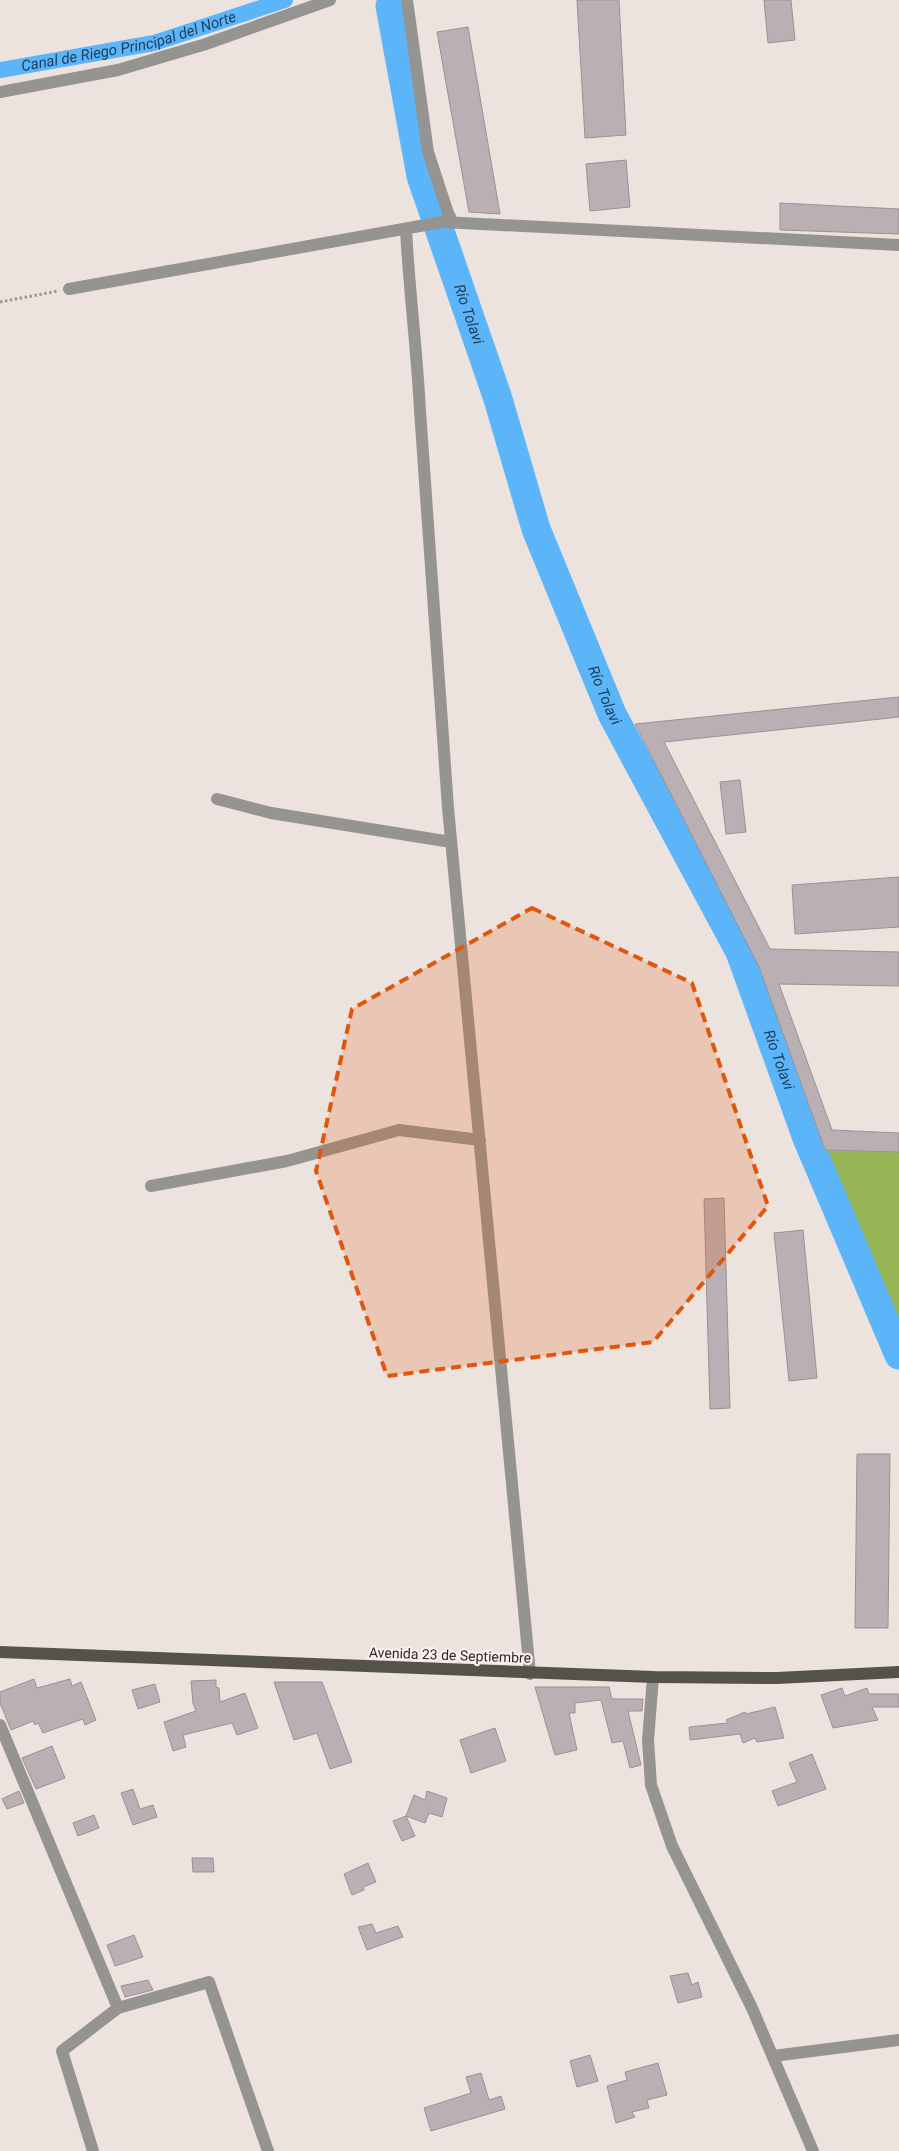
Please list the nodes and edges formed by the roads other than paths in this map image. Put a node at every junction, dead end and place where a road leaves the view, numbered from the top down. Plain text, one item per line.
1 (330, 0) edge
2 (406, 0) edge
3 (0, 92) edge
4 (447, 221) junction
5 (406, 229) junction
6 (899, 245) edge
7 (68, 289) road end
8 (217, 799) dead end
9 (451, 842) junction
10 (480, 1140) junction
11 (151, 1186) dead end
12 (0, 1652) edge
13 (899, 1672) edge
14 (530, 1674) junction
15 (653, 1677) junction
16 (0, 1725) edge
17 (118, 2008) junction
18 (899, 2040) edge
19 (772, 2056) junction
20 (93, 2151) edge
21 (268, 2151) edge
22 (813, 2151) edge

1 - 3 street
2 - 4 street
4 - 5 street
4 - 6 street
5 - 7 street
5 - 9 street
8 - 9 street
9 - 10 street
10 - 11 street
10 - 14 street
12 - 14 main road, Avenida 23 de Septiembre
13 - 15 main road, Avenida 23 de Septiembre
14 - 15 main road, Avenida 23 de Septiembre
15 - 19 street
16 - 17 street
17 - 20 street
17 - 21 street
18 - 19 street
19 - 22 street

